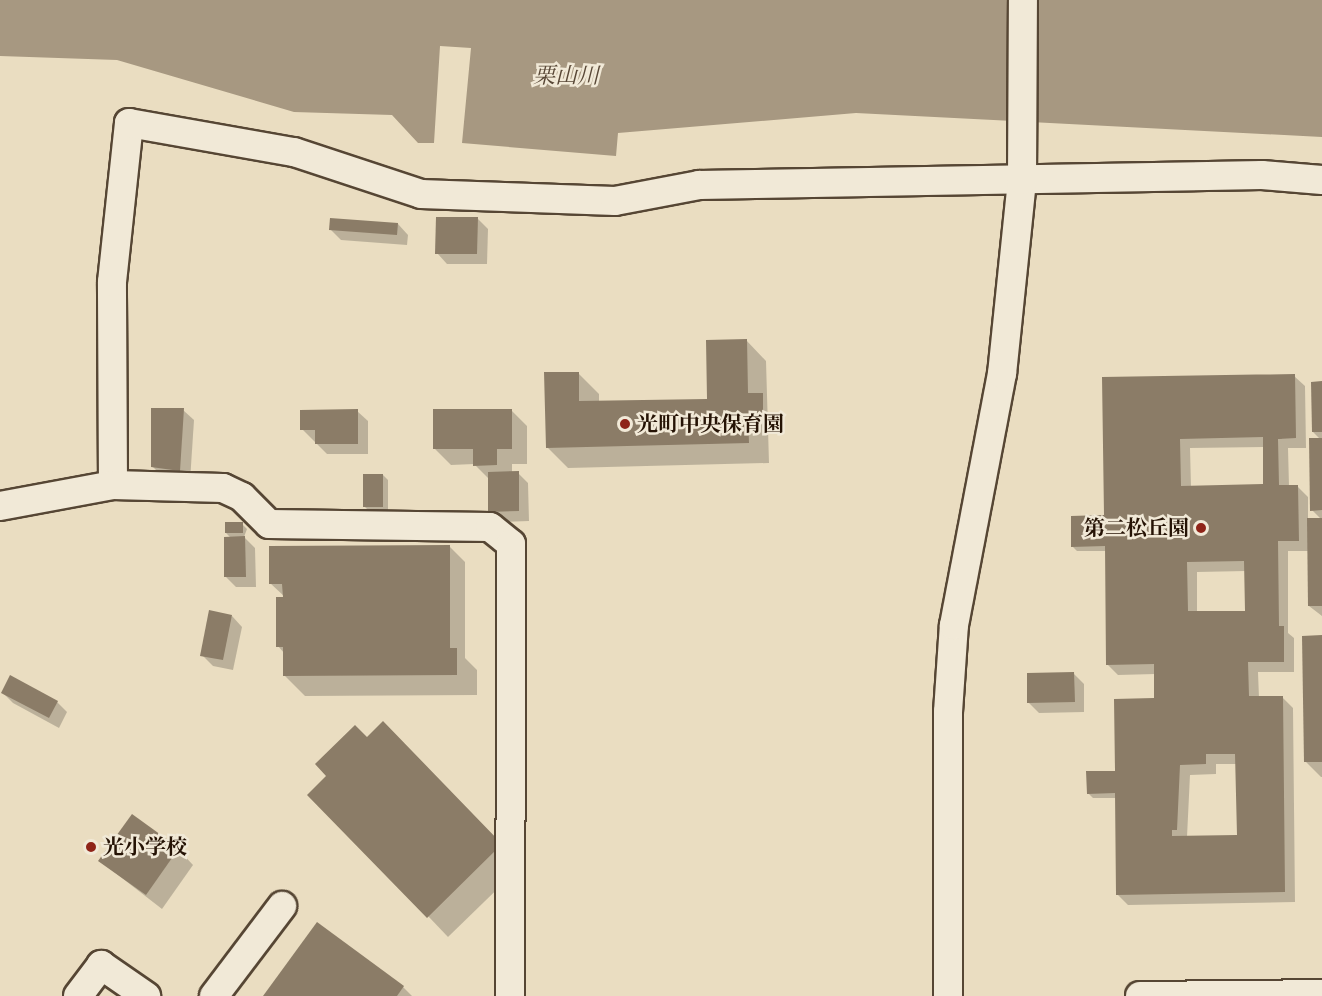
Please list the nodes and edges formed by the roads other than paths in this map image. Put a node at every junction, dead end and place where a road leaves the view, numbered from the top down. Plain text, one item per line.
1 (1023, 0) edge
2 (1022, 180) junction
3 (1322, 180) edge
4 (113, 485) junction
5 (0, 506) edge
6 (282, 906) dead end
7 (85, 987) edge
8 (1322, 994) edge
9 (116, 996) edge
10 (146, 996) edge
11 (214, 996) edge
12 (510, 996) edge
13 (948, 996) edge
14 (1140, 996) edge

1 - 2 street
2 - 3 street
2 - 4 street
2 - 13 street
4 - 5 street
4 - 12 street
6 - 11 street
7 - 9 street
7 - 10 street
8 - 14 street

